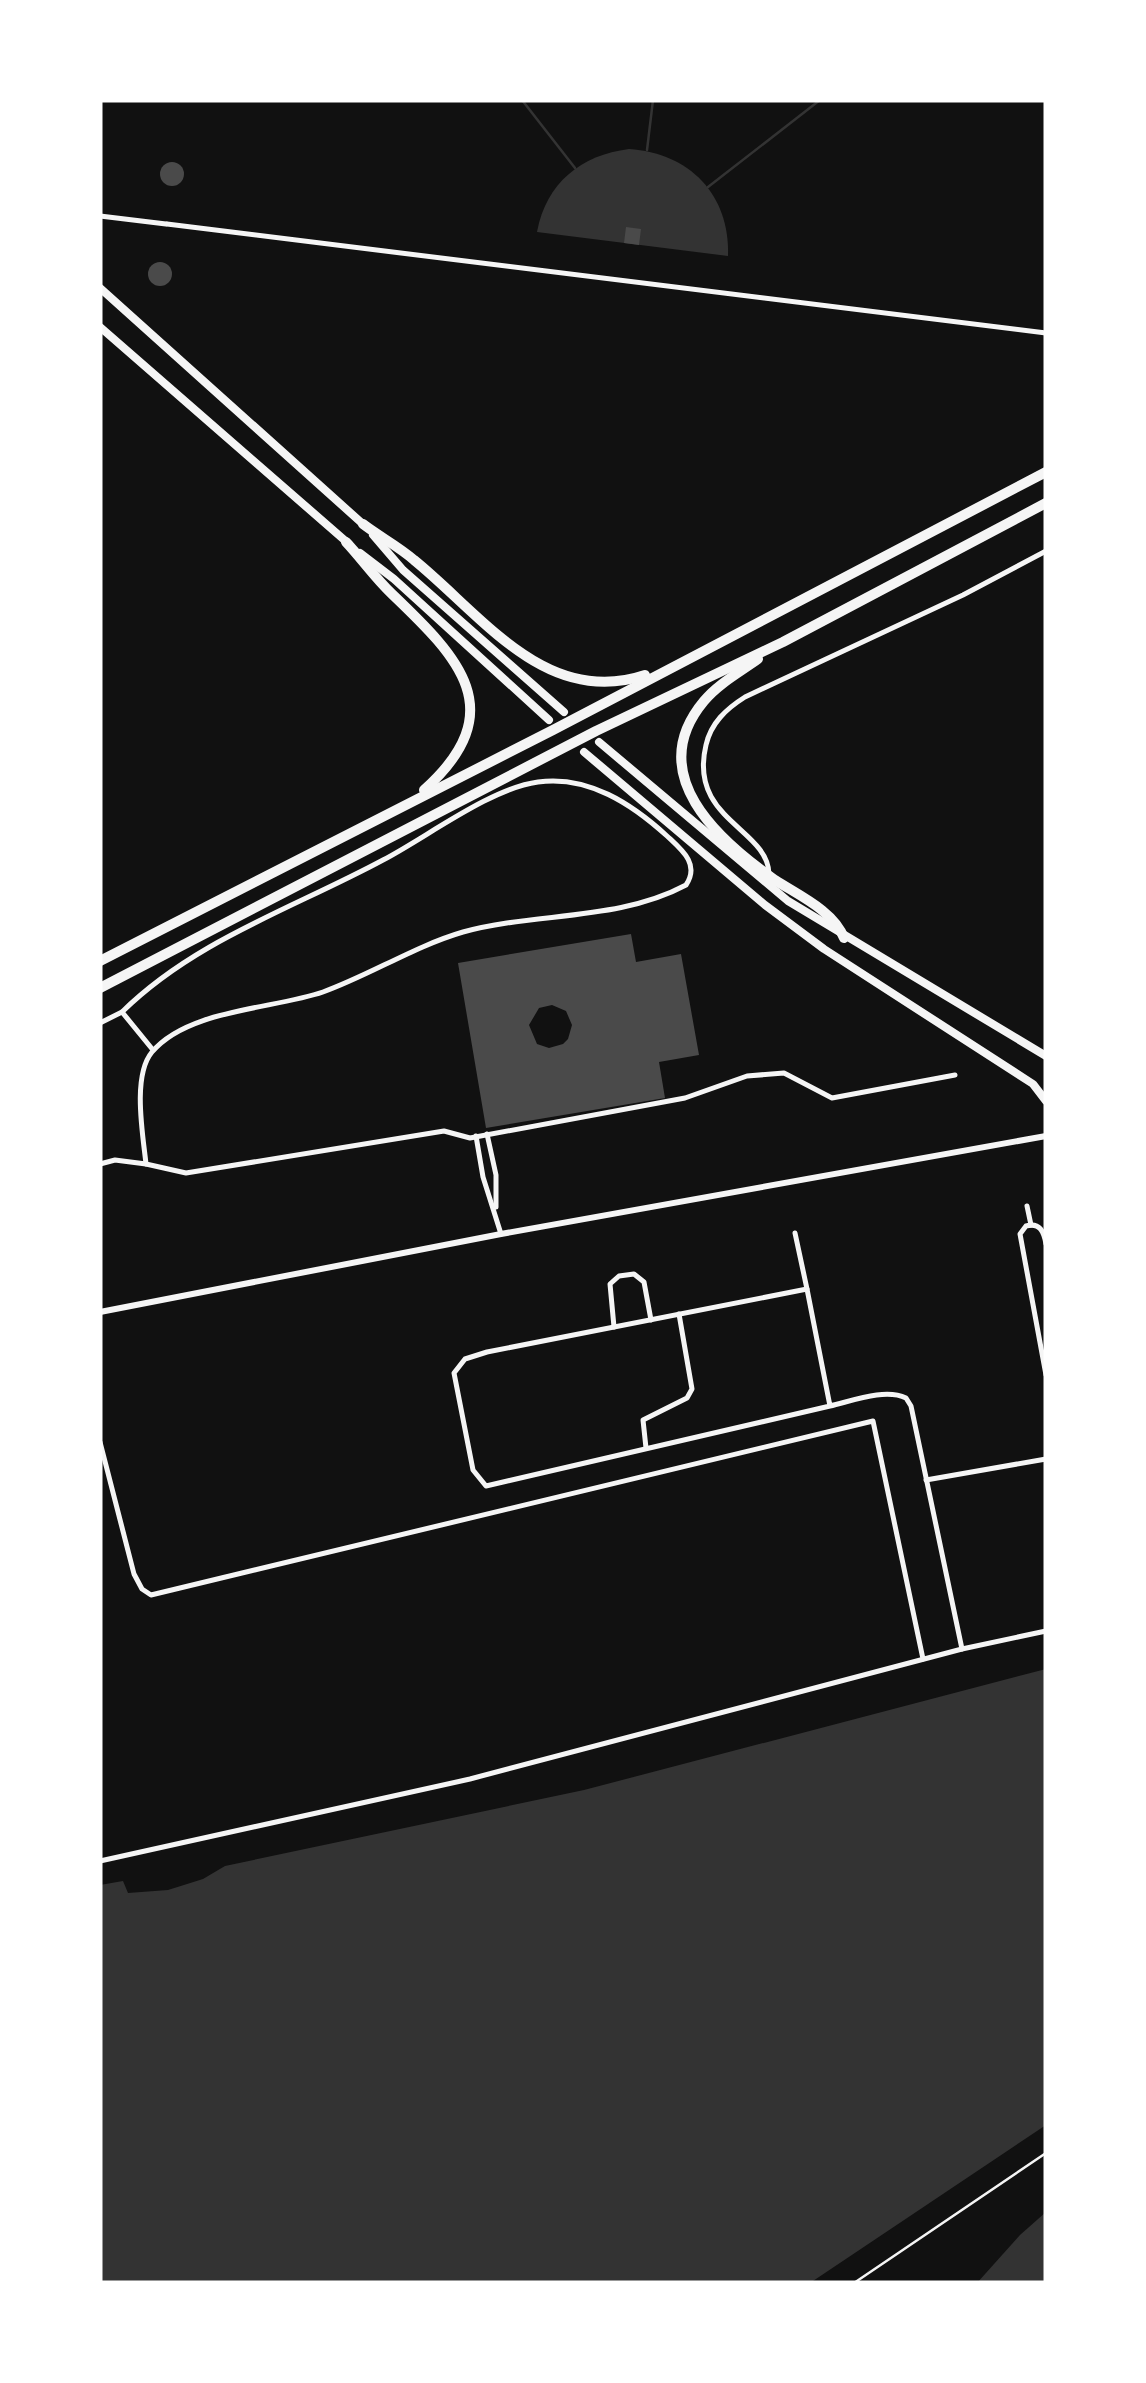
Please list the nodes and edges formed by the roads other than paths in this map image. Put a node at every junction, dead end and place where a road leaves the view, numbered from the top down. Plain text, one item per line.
1 (100, 216) edge
2 (100, 288) edge
3 (103, 331) edge
4 (1046, 333) edge
5 (1046, 472) edge
6 (1046, 503) edge
7 (363, 524) junction
8 (375, 537) junction
9 (346, 542) junction
10 (1046, 551) edge
11 (362, 555) junction
12 (783, 642) junction
13 (675, 666) junction
14 (564, 712) dead end
15 (551, 725) junction
16 (598, 737) junction
17 (584, 752) dead end
18 (412, 801) junction
19 (770, 876) junction
20 (779, 889) junction
21 (765, 905) junction
22 (844, 938) joint
23 (100, 961) edge
24 (100, 988) edge
25 (122, 1012) junction
26 (100, 1023) edge
27 (153, 1050) junction
28 (1046, 1056) edge
29 (955, 1075) dead end
30 (1046, 1102) edge
31 (487, 1134) junction
32 (476, 1136) junction
33 (1046, 1136) edge
34 (100, 1164) edge
35 (146, 1164) junction
36 (1027, 1206) dead end
37 (496, 1210) junction
38 (1031, 1225) junction
39 (501, 1234) junction
40 (795, 1234) dead end
41 (1046, 1244) edge
42 (806, 1289) junction
43 (100, 1312) edge
44 (680, 1314) junction
45 (652, 1320) junction
46 (614, 1327) junction
47 (1046, 1370) edge
48 (830, 1406) junction
49 (100, 1442) edge
50 (646, 1448) junction
51 (1046, 1460) edge
52 (926, 1480) junction
53 (1046, 1631) edge
54 (962, 1649) junction
55 (923, 1660) junction
56 (100, 1861) edge
57 (1046, 2153) edge
58 (854, 2283) edge

1 - 4 street
2 - 7 main road
3 - 9 main road
5 - 13 highway
6 - 12 highway
7 - 8 main road
7 - 13 highway
8 - 11 main road
8 - 14 main road
9 - 11 main road
9 - 18 highway
10 - 19 street
11 - 15 main road
12 - 16 highway
12 - 19 highway
13 - 15 highway
15 - 18 highway
16 - 20 main road
16 - 24 highway
17 - 21 main road
18 - 23 highway
19 - 20 highway
20 - 21 main road
20 - 22 highway
21 - 30 main road
22 - 28 main road
25 - 26 street
25 - 27 street
25 - 27 street
27 - 35 street
29 - 31 street
31 - 32 street
31 - 37 street
32 - 35 street
32 - 37 street
33 - 39 street
34 - 35 street
36 - 38 street
37 - 39 street
38 - 41 street
38 - 47 street
39 - 43 street
40 - 42 street
42 - 44 street
42 - 48 street
44 - 45 street
44 - 50 street
45 - 46 street
45 - 46 street
46 - 50 street
48 - 50 street
48 - 52 street
49 - 55 street
51 - 52 street
52 - 54 street
53 - 54 street
54 - 55 street
55 - 56 street
57 - 58 lane

